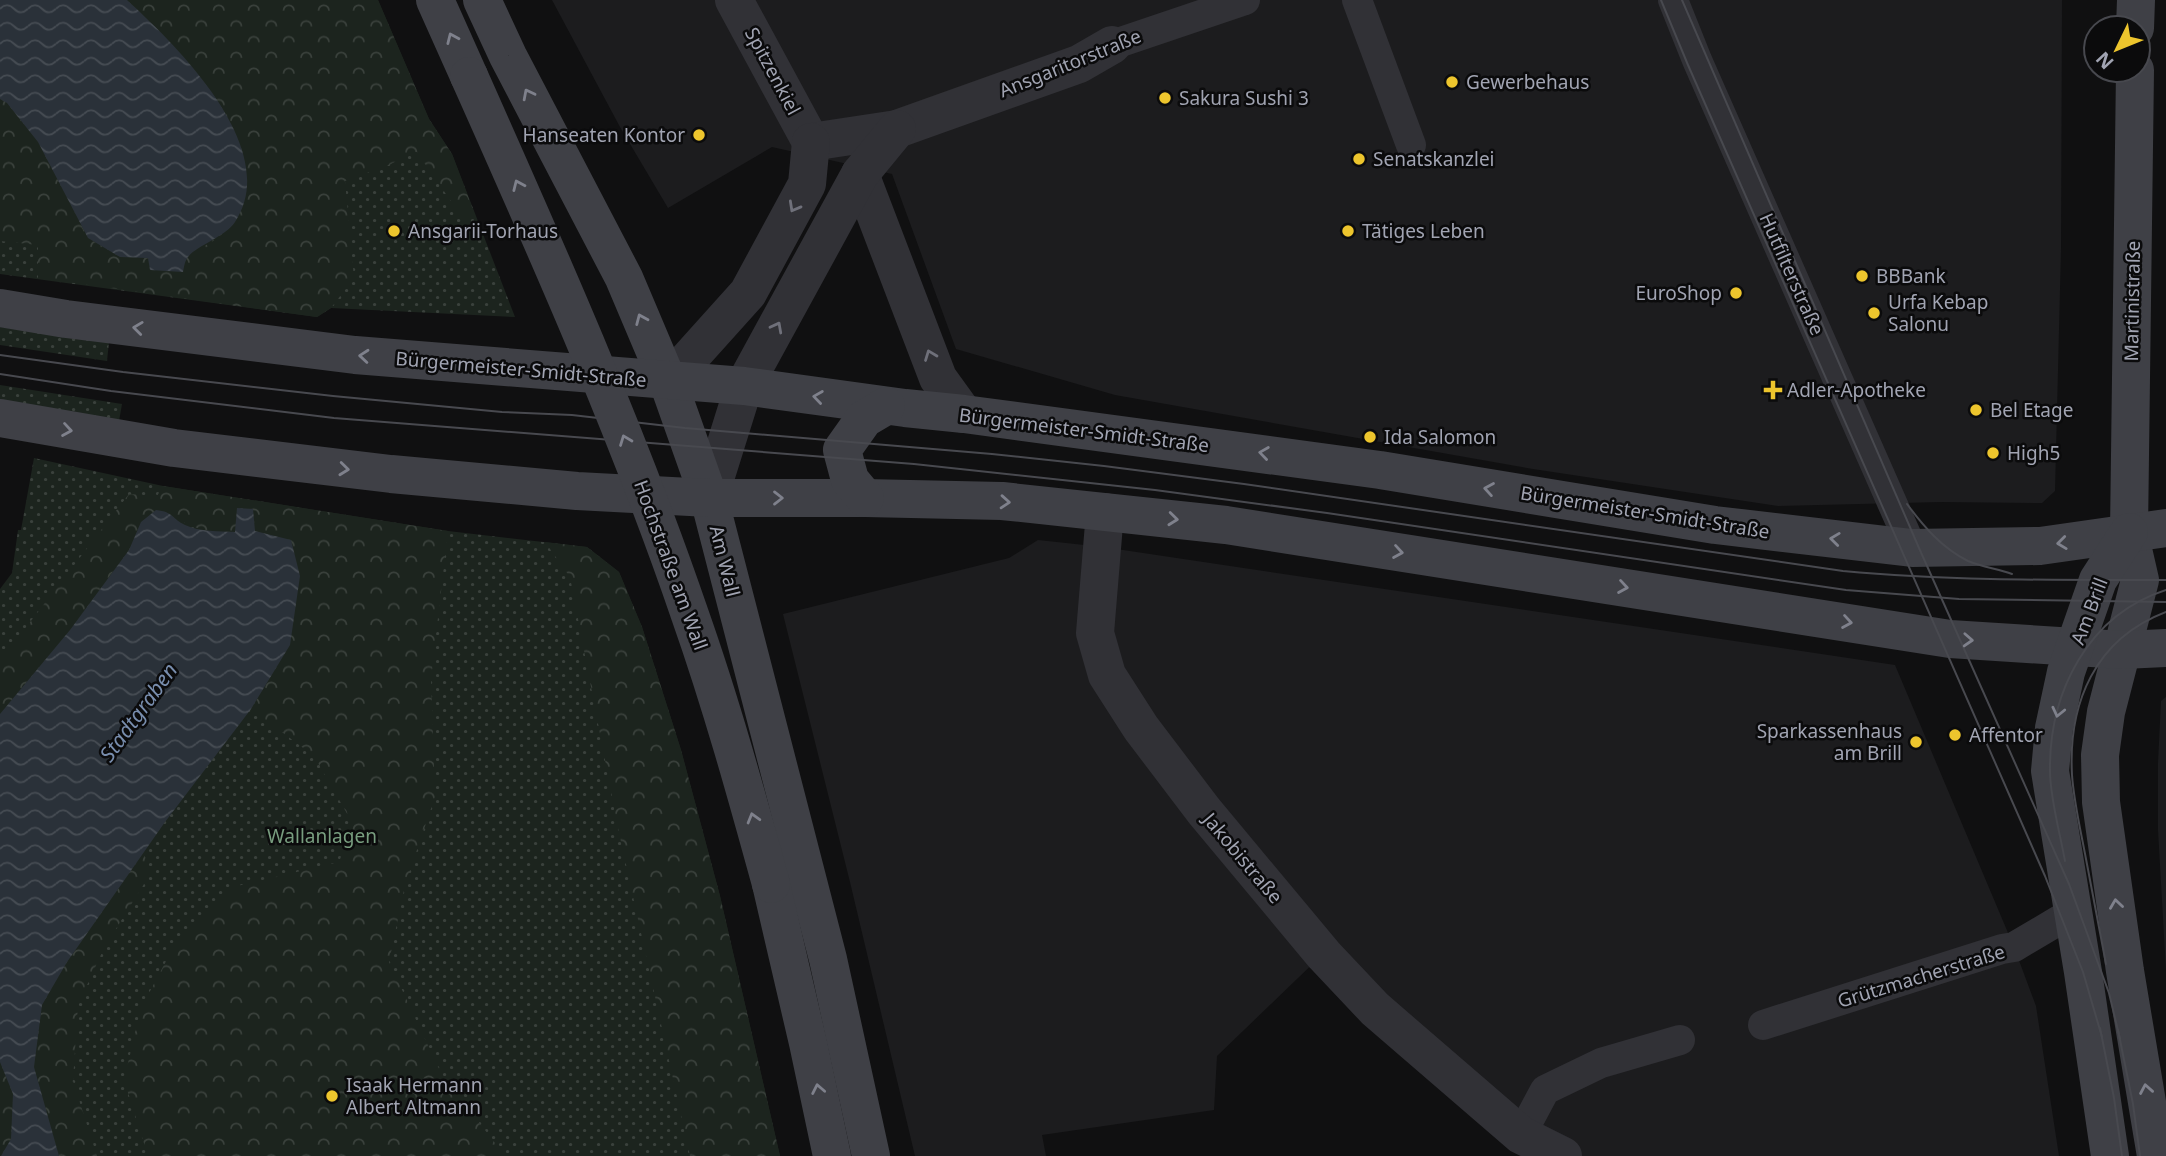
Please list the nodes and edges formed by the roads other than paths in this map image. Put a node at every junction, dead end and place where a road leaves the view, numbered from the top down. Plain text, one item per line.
1 (435, 0) edge
2 (482, 0) edge
3 (734, 0) edge
4 (1245, 0) edge
5 (1357, 0) edge
6 (1673, 0) edge
7 (1112, 45) joint
8 (2135, 84) edge
9 (897, 129) junction
10 (811, 142) junction
11 (1411, 145) dead end
12 (860, 174) junction
13 (0, 308) edge
14 (668, 382) junction
15 (744, 386) junction
16 (886, 406) junction
17 (964, 414) junction
18 (0, 418) edge
19 (709, 498) junction
20 (864, 498) junction
21 (1105, 512) junction
22 (2148, 530) edge
23 (1912, 548) junction
24 (2075, 646) junction
25 (2166, 648) edge
26 (2123, 650) junction
27 (2073, 912) junction
28 (1763, 1025) dead end
29 (1680, 1040) dead end
30 (1516, 1145) edge
31 (832, 1156) edge
32 (871, 1156) edge
33 (1563, 1156) edge
34 (2110, 1156) edge
35 (2157, 1156) edge

31 -> 1 main road, Hochstraße am Wall, bridge
14 -> 2 main road, Am Wall
3 - 10 street, Spitzenkiel
4 - 7 street, Ansgaritorstraße
5 - 11 street
6 - 23 street, Hutfilterstraße
7 - 9 street, Ansgaritorstraße
8 - 22 main road, Martinistraße
9 - 10 street, Ansgaritorstraße
9 - 12 street
10 -> 14 street
15 -> 12 street
17 -> 12 street
14 -> 13 main road, Bürgermeister-Smidt-Straße
14 - 15 main road, Bürgermeister-Smidt-Straße
14 - 19 main road, Am Wall
16 -> 15 main road, Bürgermeister-Smidt-Straße
15 - 19 street
16 - 17 main road, Bürgermeister-Smidt-Straße
16 - 20 main road
23 -> 17 main road, Bürgermeister-Smidt-Straße
18 -> 19 main road
19 -> 20 main road
19 - 32 main road, Am Wall
20 -> 21 main road
21 -> 24 main road
21 - 30 street, Jakobistraße
22 -> 23 main road, Bürgermeister-Smidt-Straße
22 - 24 main road, Am Brill
22 - 26 main road, Am Brill
24 - 26 main road
24 -> 27 main road, Am Brill
25 - 26 main road
35 -> 26 main road, Am Brill
27 - 28 street, Grützmacherstraße
27 - 34 main road, Am Brill
29 - 30 street
30 - 33 street, Jakobistraße

